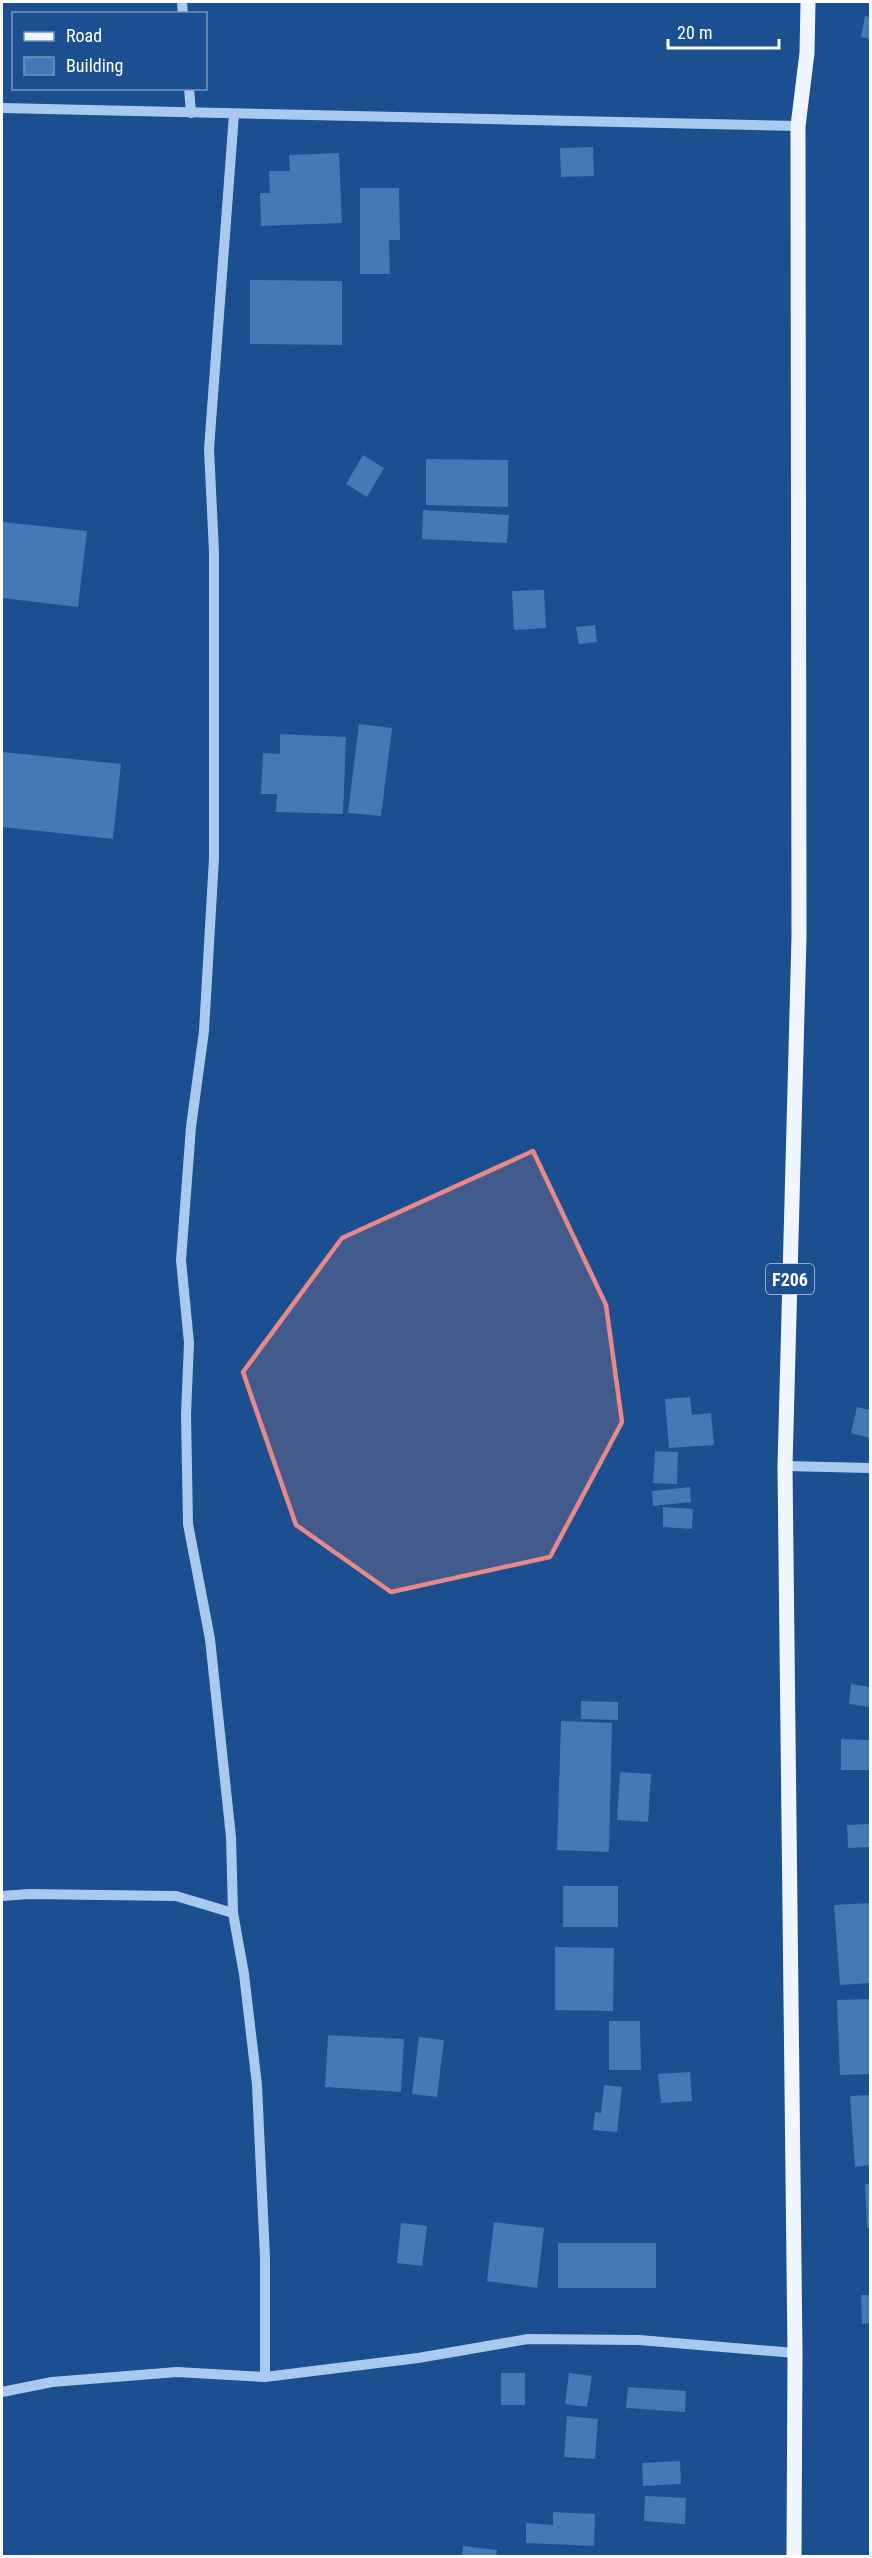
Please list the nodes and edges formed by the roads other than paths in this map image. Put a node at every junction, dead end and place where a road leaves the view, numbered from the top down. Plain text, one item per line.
1 (808, 2) edge
2 (189, 90) edge
3 (2, 108) edge
4 (191, 113) junction
5 (234, 114) junction
6 (798, 126) junction
7 (785, 1466) junction
8 (870, 1468) edge
9 (2, 1896) edge
10 (233, 1913) junction
11 (795, 2353) junction
12 (265, 2376) junction
13 (2, 2392) edge
14 (794, 2556) edge

1 - 6 main road, F206
2 - 4 street
3 - 4 street
4 - 5 street
5 - 6 street
5 - 10 street
6 - 7 main road, F206
7 - 8 street
7 - 11 main road, F206
9 - 10 street
10 - 12 street
11 - 12 street
11 - 14 main road, F206
12 - 13 street

